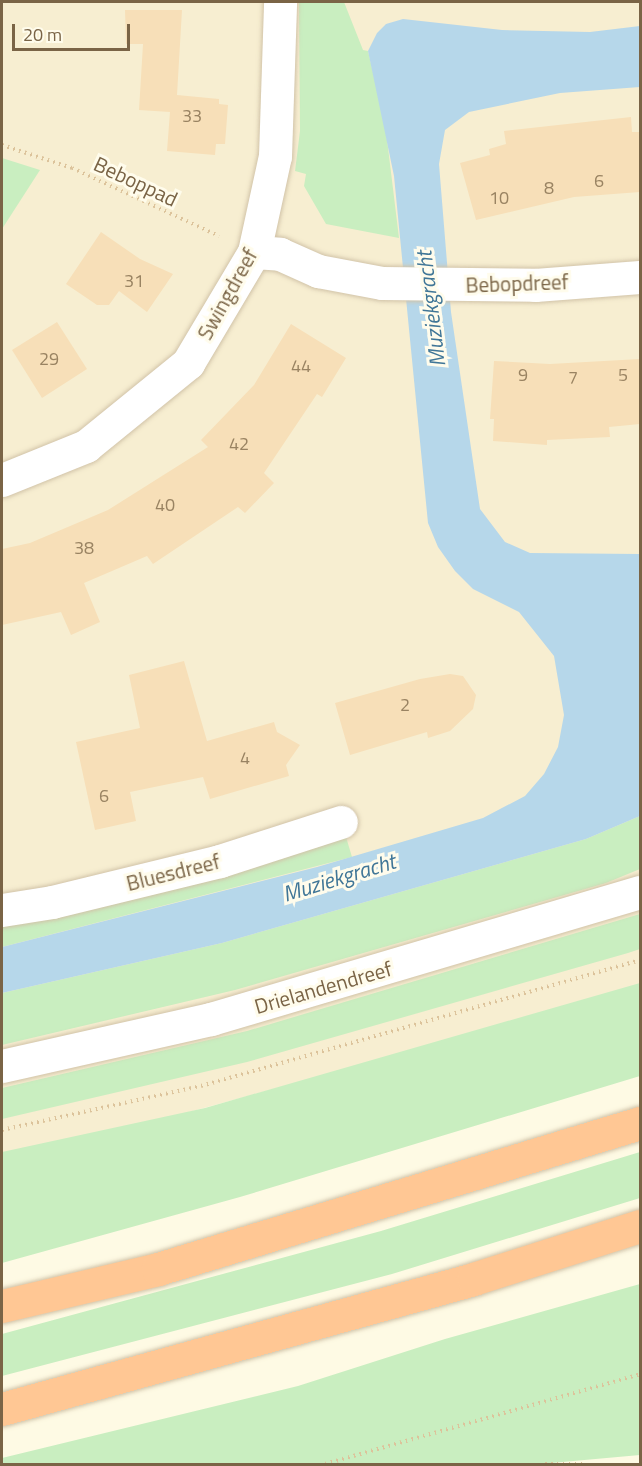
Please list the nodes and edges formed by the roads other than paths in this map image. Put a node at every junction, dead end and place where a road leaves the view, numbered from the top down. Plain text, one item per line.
1 (280, 2) edge
2 (254, 252) junction
3 (640, 277) edge
4 (2, 480) edge
5 (341, 822) dead end
6 (640, 892) edge
7 (2, 910) edge
8 (2, 1066) edge
9 (640, 1123) edge
10 (640, 1226) edge
11 (2, 1306) edge
12 (2, 1409) edge

1 - 2 street, Swingdreef
2 - 3 street, Bebopdreef
2 - 4 street, Swingdreef
5 - 7 street, Bluesdreef
6 - 8 street, Drielandendreef
9 - 11 highway
10 - 12 highway

